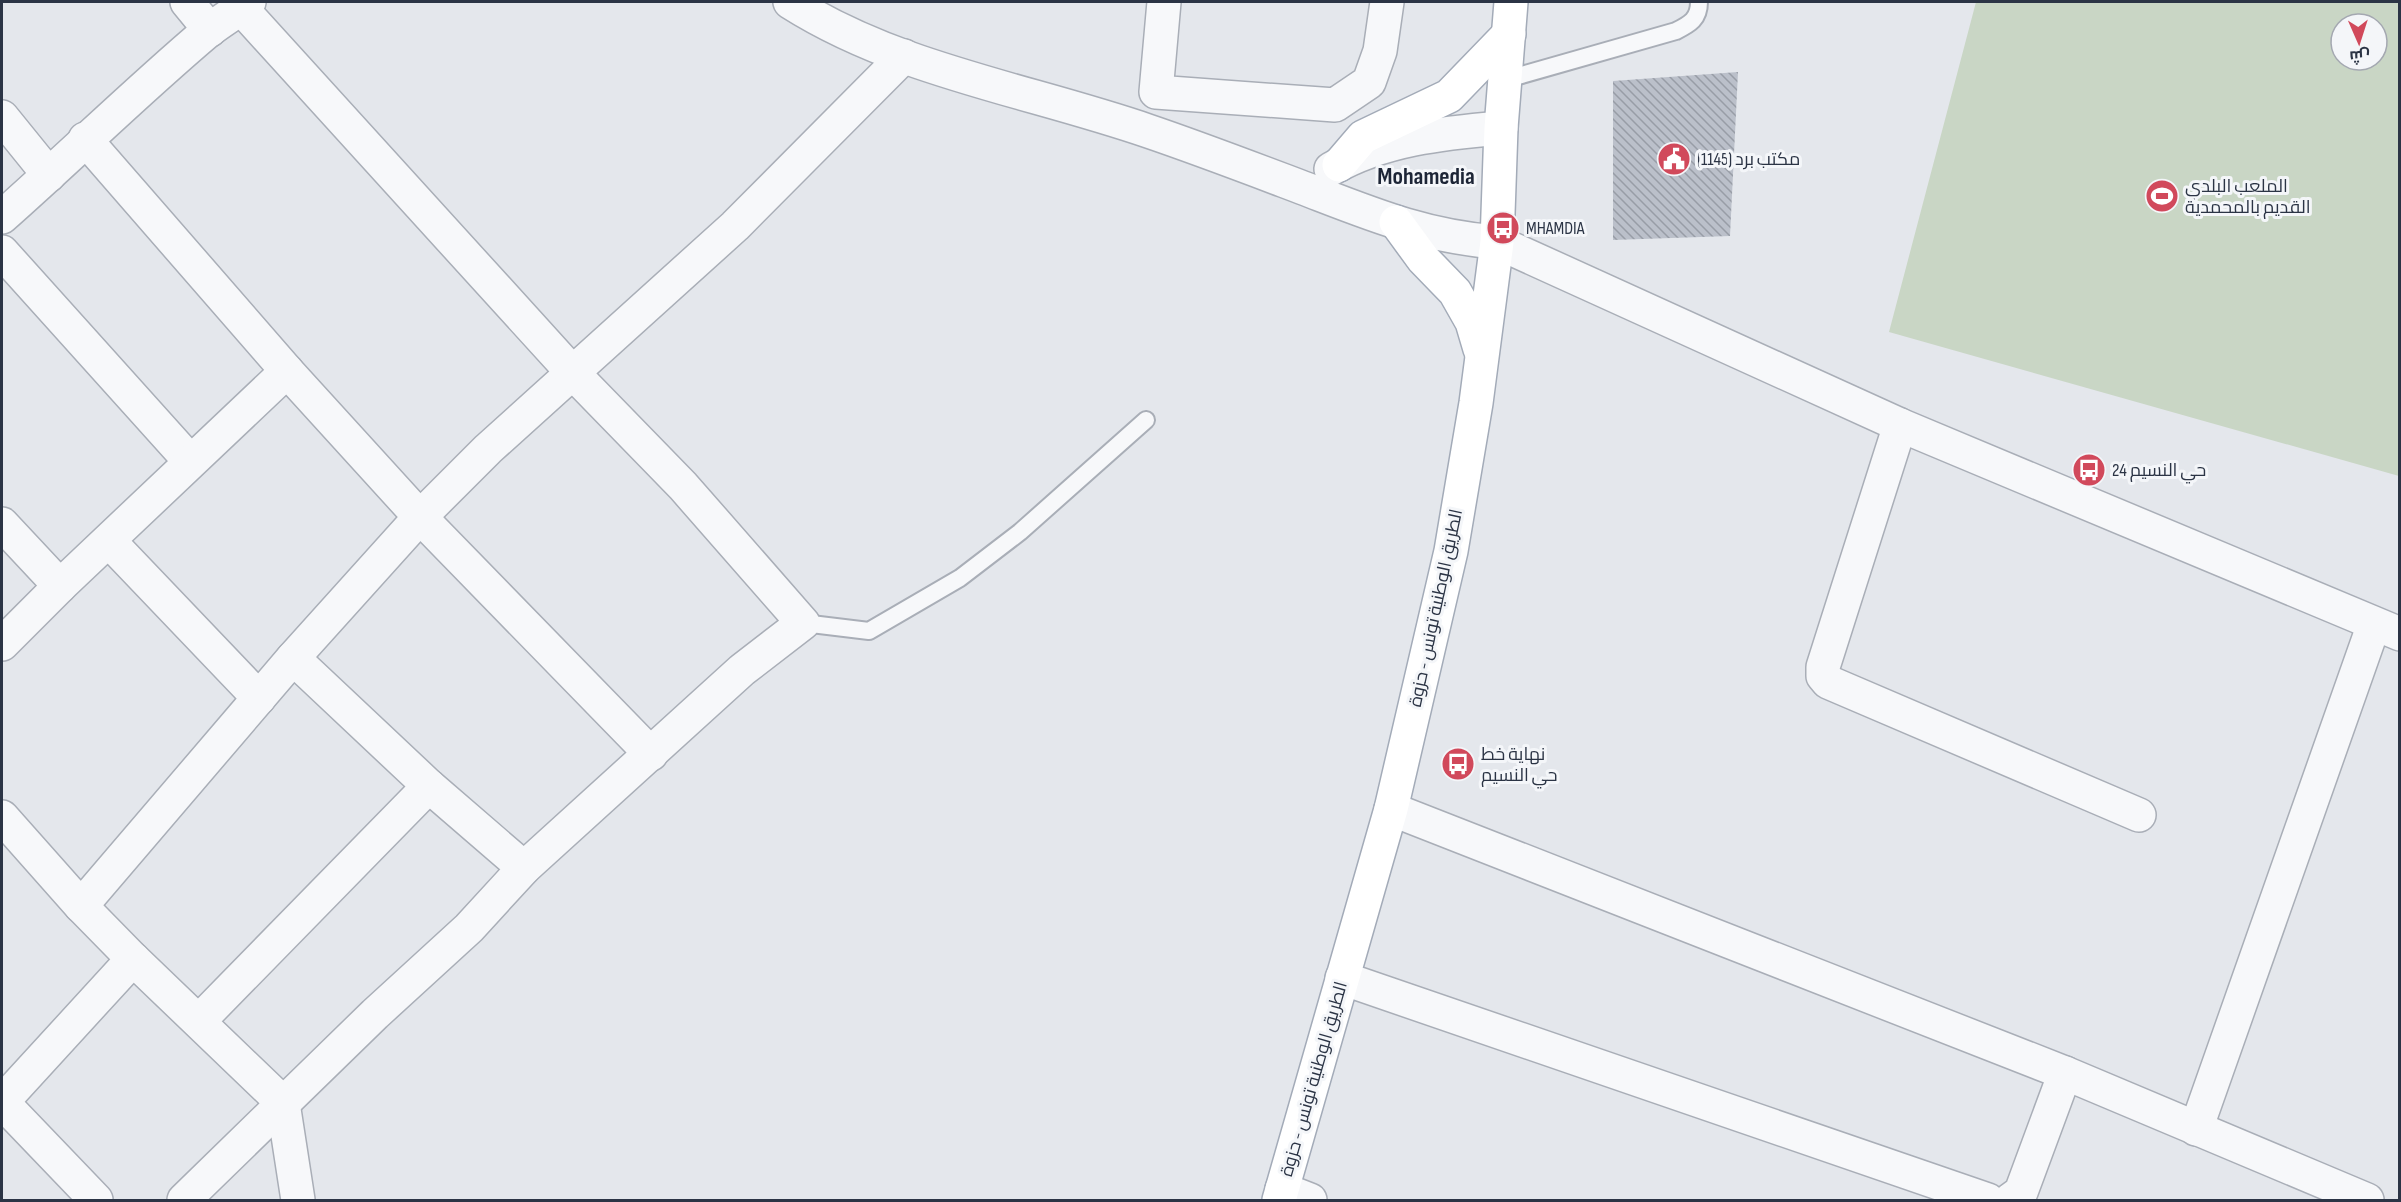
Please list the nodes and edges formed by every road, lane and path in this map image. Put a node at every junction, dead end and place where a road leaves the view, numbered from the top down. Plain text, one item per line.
1 (187, 2) edge
2 (1164, 2) edge
3 (1387, 2) edge
4 (1511, 2) edge
5 (1699, 2) edge
6 (245, 5) edge
7 (806, 6) edge
8 (210, 30) junction
9 (1509, 34) junction
10 (904, 56) junction
11 (1504, 80) junction
12 (1156, 92) junction
13 (2, 117) edge
14 (1501, 128) junction
15 (1145, 130) junction
16 (85, 139) junction
17 (1339, 165) junction
18 (49, 175) junction
19 (1301, 187) junction
20 (2, 217) edge
21 (1396, 222) junction
22 (1497, 242) junction
23 (2, 252) edge
24 (1481, 353) junction
25 (287, 371) junction
26 (572, 372) junction
27 (1146, 420) dead end
28 (1900, 425) junction
29 (190, 461) junction
30 (420, 517) junction
31 (2, 524) edge
32 (109, 542) junction
33 (60, 586) junction
34 (803, 623) junction
35 (2387, 629) edge
36 (2, 644) edge
37 (293, 658) junction
38 (259, 698) junction
39 (651, 754) junction
40 (429, 786) junction
41 (1390, 809) junction
42 (2139, 815) dead end
43 (2, 817) edge
44 (524, 868) junction
45 (81, 906) junction
46 (134, 959) junction
47 (1342, 978) junction
48 (199, 1021) junction
49 (2065, 1073) junction
50 (2, 1102) edge
51 (283, 1103) junction
52 (2196, 1129) junction
53 (1290, 1197) edge
54 (96, 1200) edge
55 (184, 1200) edge
56 (298, 1200) edge
57 (1988, 1200) edge
58 (2010, 1200) edge
59 (2367, 1200) edge

1 - 8 street
2 - 12 street
3 - 12 street
4 - 9 main road, الطريق الوطنية تونس - حزوة
5 - 11 lane
6 - 8 street
6 - 26 street
7 - 10 street
8 - 16 street
9 - 11 main road, الطريق الوطنية تونس - حزوة
9 - 17 main road
10 - 15 street
10 - 26 street
11 - 14 main road, الطريق الوطنية تونس - حزوة
12 - 15 street
13 - 18 street
14 - 17 street
14 - 22 main road, الطريق الوطنية تونس - حزوة
15 - 19 street
16 - 18 street
16 - 25 street
17 - 19 street
18 - 20 street
19 - 21 street
21 - 22 street
21 - 24 main road
22 - 24 main road, الطريق الوطنية تونس - حزوة
22 - 28 street
23 - 29 street
24 - 41 main road, الطريق الوطنية تونس - حزوة
25 - 29 street
25 - 30 street
26 - 30 street
26 - 34 street
27 - 34 lane
28 - 35 street
28 - 42 street
29 - 32 street
30 - 37 street
30 - 39 street
31 - 33 street
32 - 33 street
32 - 38 street
33 - 36 street
34 - 39 street
35 - 52 street
37 - 38 street
37 - 40 street
38 - 45 street
39 - 44 street
40 - 44 street
40 - 48 street
41 - 47 main road, الطريق الوطنية تونس - حزوة
41 - 49 street
43 - 45 street
44 - 51 street
45 - 46 street
46 - 48 street
46 - 50 street
47 - 53 main road, الطريق الوطنية تونس - حزوة
47 - 57 street
48 - 51 street
49 - 52 street
49 - 58 street
50 - 54 street
51 - 55 street
51 - 56 street
52 - 59 street

